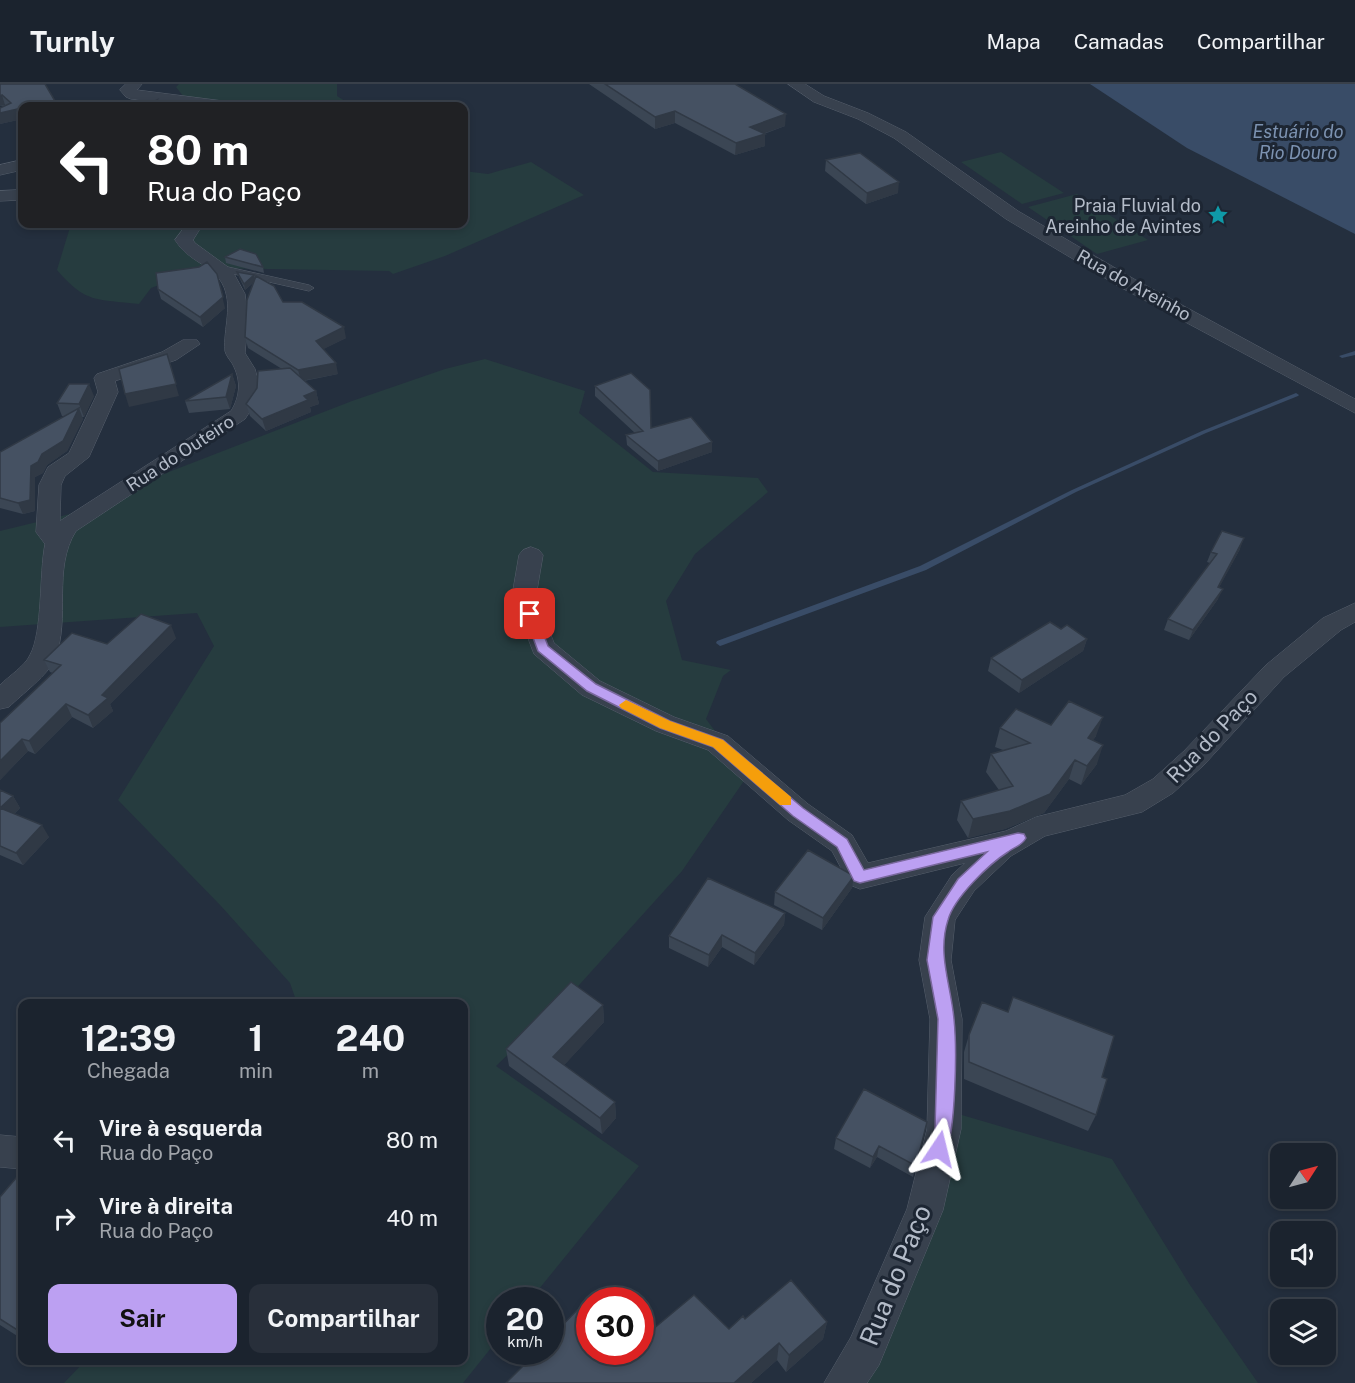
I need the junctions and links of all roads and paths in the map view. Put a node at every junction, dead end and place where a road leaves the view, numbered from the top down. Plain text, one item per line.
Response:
1 (135, 84) edge
2 (795, 84) edge
3 (192, 102) edge
4 (18, 166) edge
5 (0, 171) edge
6 (18, 195) edge
7 (0, 196) edge
8 (192, 228) edge
9 (219, 268) junction
10 (309, 288) dead end
11 (190, 344) dead end
12 (1355, 407) edge
13 (57, 543) junction
14 (531, 555) dead end
15 (1355, 611) edge
16 (0, 700) edge
17 (1018, 838) junction
18 (0, 1151) edge
19 (18, 1153) edge
20 (844, 1383) edge

1 - 3 street
2 - 12 street, Rua do Areinho
4 - 5 street
6 - 7 street
8 - 9 street, Rua do Outeiro
9 - 10 lane
9 - 13 street, Rua do Outeiro
11 - 13 street
13 - 16 street
14 - 17 street, Rua do Paço
15 - 17 street, Rua do Paço
17 - 20 street, Rua do Paço
18 - 19 street

